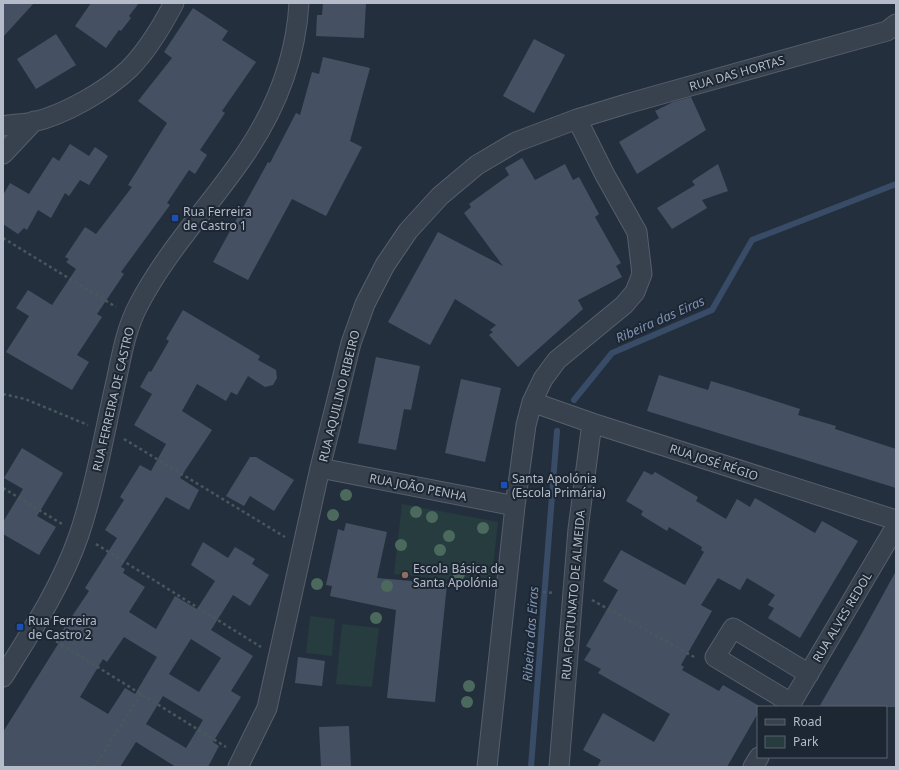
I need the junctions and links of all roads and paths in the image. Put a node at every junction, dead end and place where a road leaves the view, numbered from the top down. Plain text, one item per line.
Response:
1 (174, 3) edge
2 (299, 3) edge
3 (896, 24) edge
4 (577, 119) junction
5 (34, 121) junction
6 (3, 126) edge
7 (3, 154) edge
8 (3, 238) edge
9 (111, 304) dead end
10 (3, 394) edge
11 (532, 402) junction
12 (592, 424) junction
13 (88, 425) dead end
14 (122, 438) dead end
15 (320, 468) junction
16 (3, 488) edge
17 (515, 506) junction
18 (896, 520) edge
19 (59, 522) dead end
20 (896, 526) edge
21 (79, 535) junction
22 (285, 537) dead end
23 (531, 591) dead end
24 (554, 593) dead end
25 (590, 599) dead end
26 (34, 627) junction
27 (715, 657) junction
28 (278, 658) junction
29 (809, 674) junction
30 (3, 678) edge
31 (142, 693) junction
32 (790, 705) edge
33 (758, 758) edge
34 (241, 762) edge
35 (94, 767) edge
36 (487, 767) edge
37 (559, 767) edge
38 (753, 767) edge

1 - 5 street
2 - 21 street, RUA FERREIRA DE CASTRO
3 - 4 street, RUA DAS HORTAS
4 - 11 street
4 - 15 street, RUA AQUILINO RIBEIRO
5 - 6 street
5 - 7 street
8 - 9 path
10 - 13 path
11 - 12 street, RUA JOSÉ RÉGIO
11 - 17 street
12 - 18 street, RUA JOSÉ RÉGIO
12 - 37 street, RUA FORTUNATO DE ALMEIDA
14 - 22 path
15 - 17 street, RUA JOÃO PENHA
15 - 28 street, RUA AQUILINO RIBEIRO
16 - 19 path
17 - 36 street
20 - 29 street, RUA ALVES REDOL
21 - 26 street, RUA FERREIRA DE CASTRO
21 - 28 path
23 - 24 path
25 - 27 path
26 - 30 street, RUA FERREIRA DE CASTRO
26 - 31 path
27 - 29 street
27 - 32 street
28 - 34 street, RUA AQUILINO RIBEIRO
29 - 32 street, RUA ALVES REDOL
31 - 34 path
31 - 35 path
33 - 38 street

